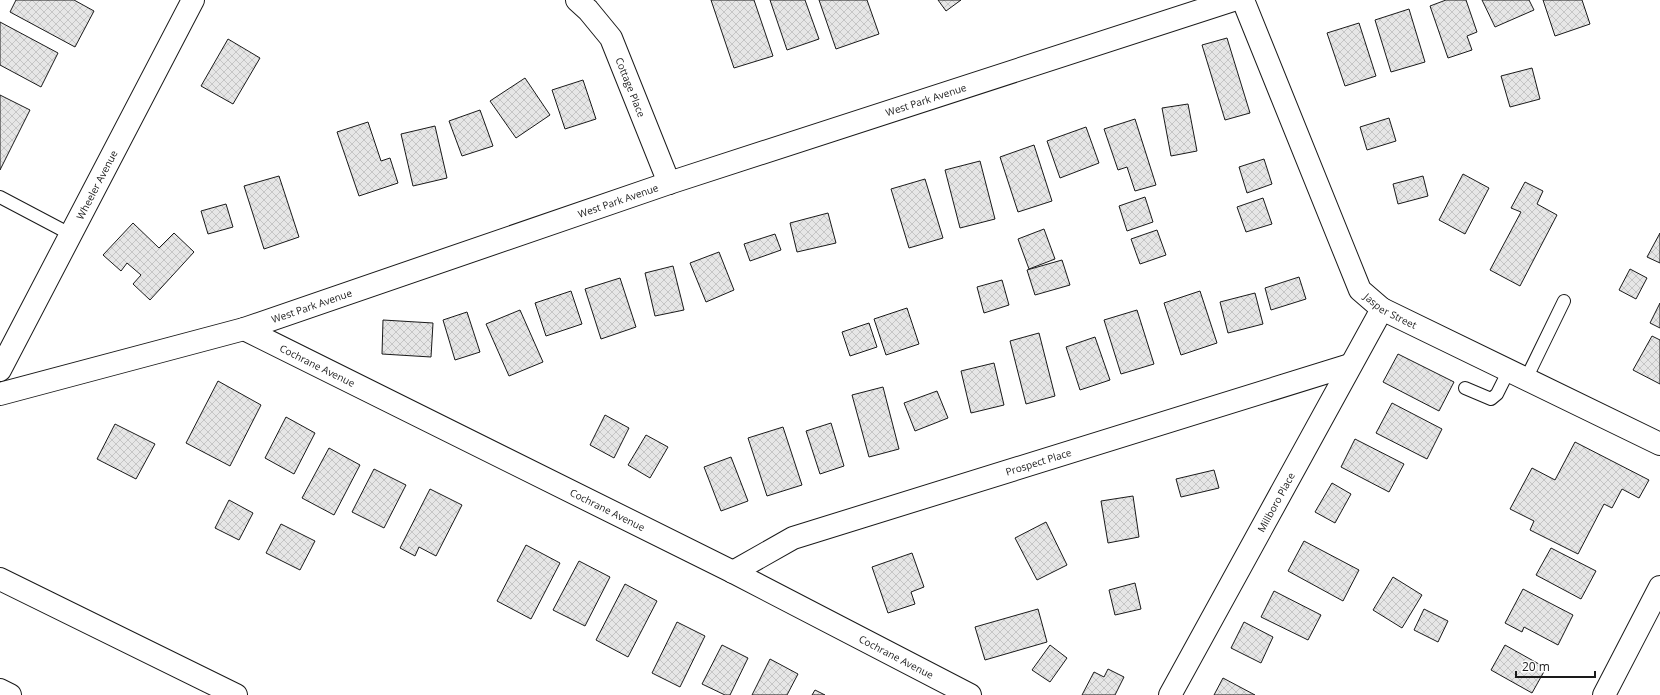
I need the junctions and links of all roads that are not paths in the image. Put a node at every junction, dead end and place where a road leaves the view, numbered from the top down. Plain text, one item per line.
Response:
1 (193, 0) edge
2 (577, 0) edge
3 (1233, 0) edge
4 (1243, 0) edge
5 (669, 183) junction
6 (0, 197) edge
7 (72, 235) junction
8 (1564, 301) dead end
9 (1382, 309) junction
10 (244, 329) junction
11 (1350, 365) junction
12 (0, 370) edge
13 (1517, 375) junction
14 (1465, 388) dead end
15 (0, 394) edge
16 (1660, 444) edge
17 (732, 572) junction
18 (0, 580) edge
19 (1660, 587) edge
20 (206, 680) junction
21 (0, 690) edge
22 (10, 695) edge
23 (236, 695) edge
24 (241, 695) edge
25 (970, 695) edge
26 (1170, 695) edge
27 (1604, 695) edge

1 - 7 main road, Wheeler Avenue
2 - 5 main road, Cottage Place
3 - 5 main road, West Park Avenue
4 - 9 main road, Jasper Street
5 - 10 main road, West Park Avenue
6 - 7 lane
7 - 12 main road, Wheeler Avenue
8 - 13 lane
9 - 11 main road, Millboro Place
9 - 13 main road, Jasper Street
10 - 15 main road, West Park Avenue
10 - 17 main road, Cochrane Avenue
11 - 17 main road, Prospect Place
11 - 26 main road, Millboro Place
13 - 14 lane
13 - 16 main road, Jasper Street
17 - 25 main road, Cochrane Avenue
18 - 20 main road
19 - 27 main road
20 - 23 main road
20 - 24 main road
21 - 22 main road

